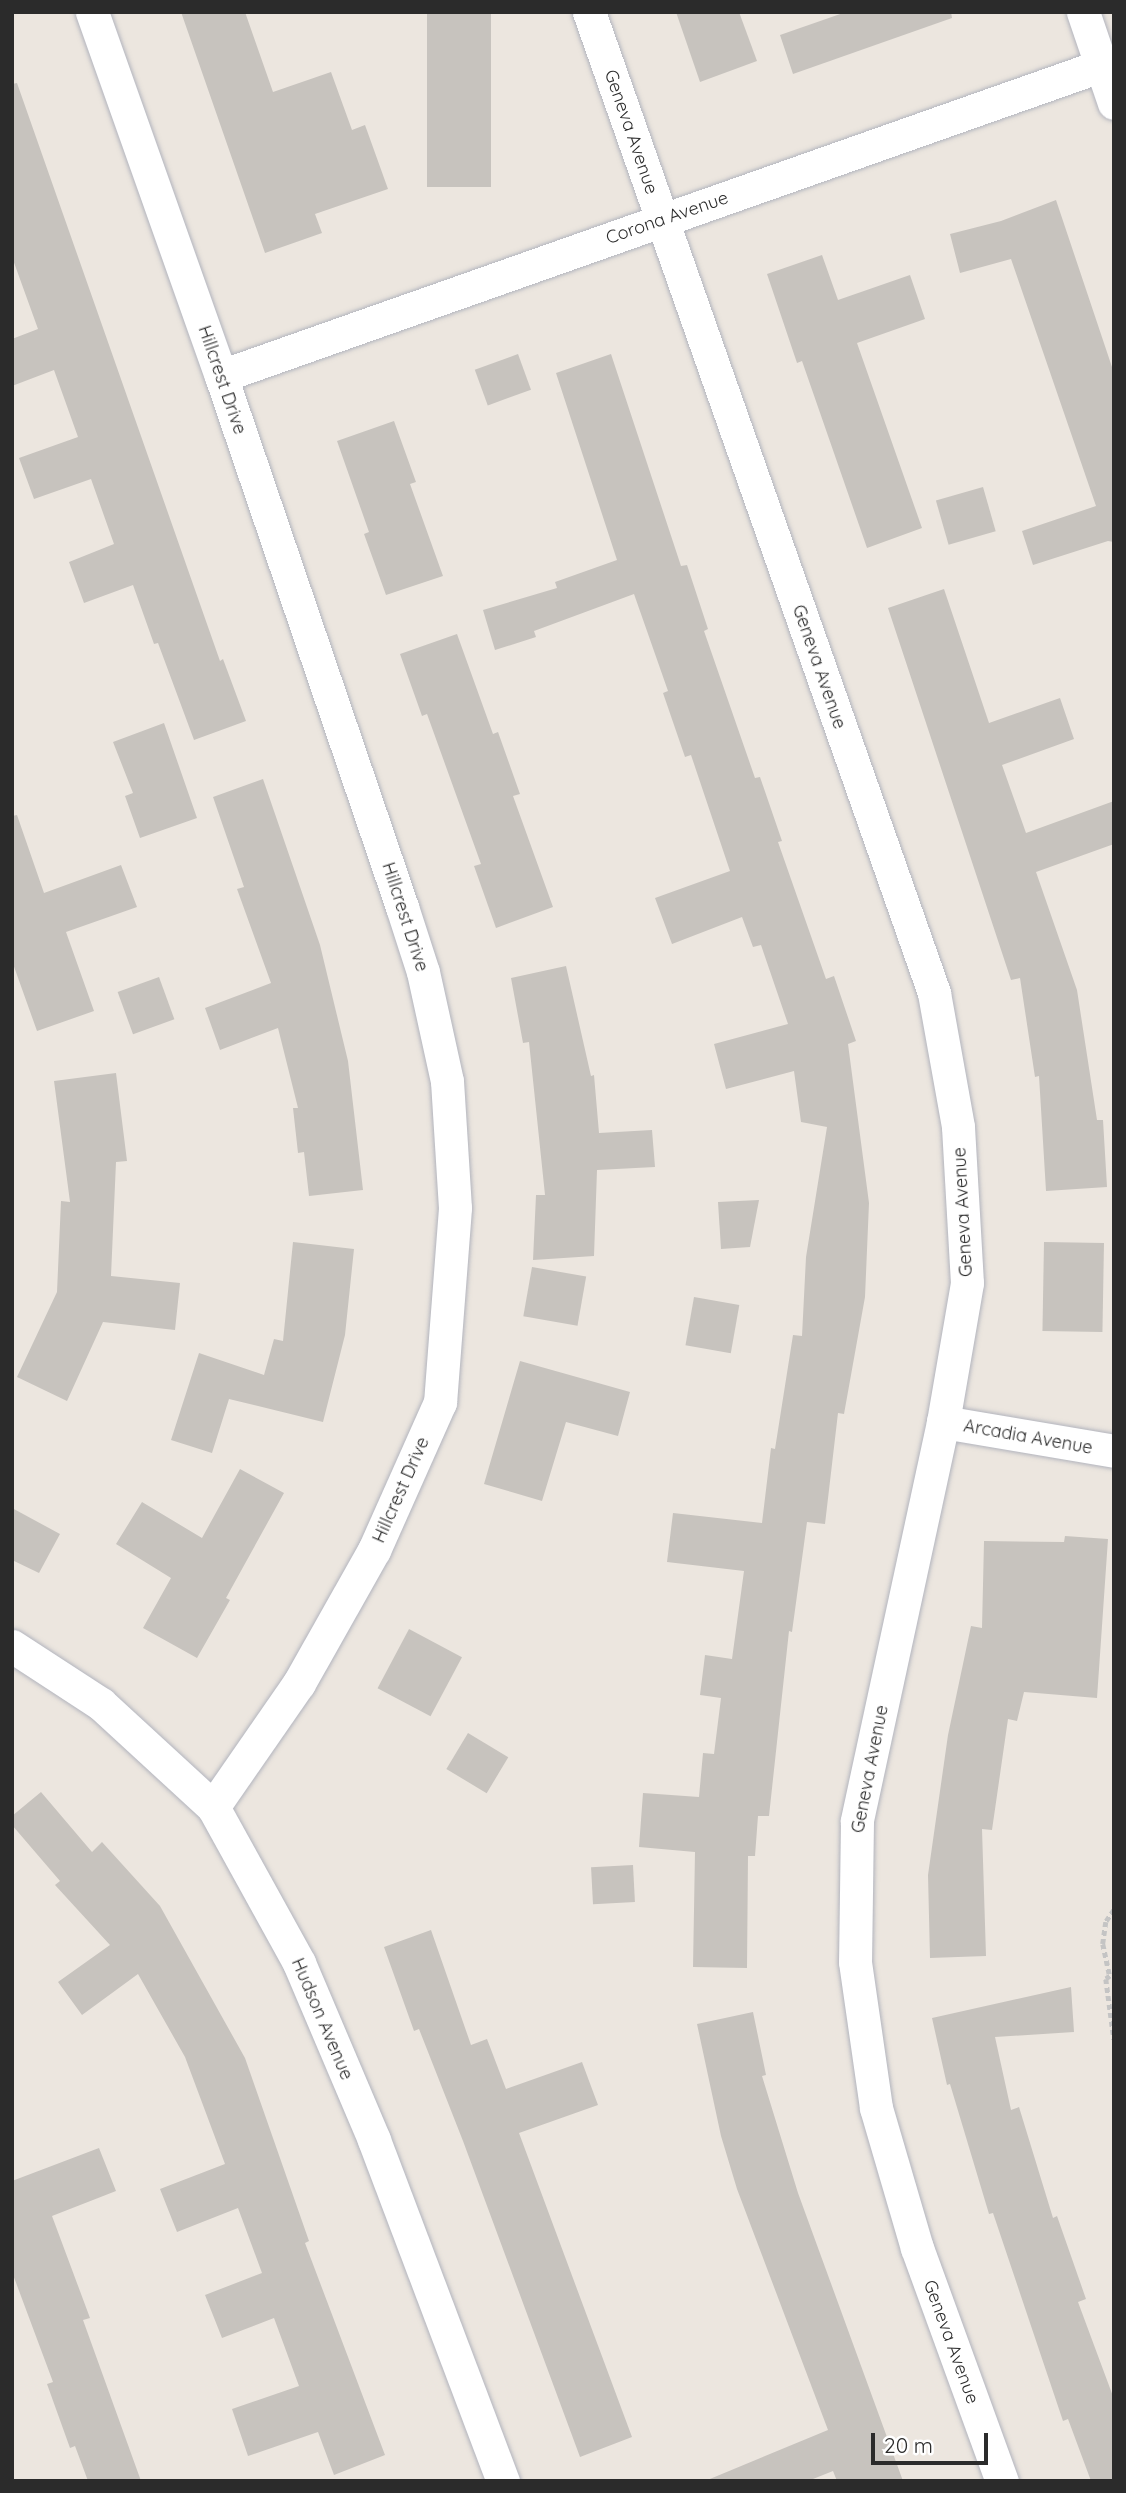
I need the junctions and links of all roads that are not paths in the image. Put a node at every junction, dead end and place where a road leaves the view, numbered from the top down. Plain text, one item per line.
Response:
1 (92, 12) edge
2 (589, 12) edge
3 (1083, 12) edge
4 (1107, 63) edge
5 (1114, 103) edge
6 (661, 220) junction
7 (221, 376) junction
8 (943, 1422) junction
9 (1114, 1451) edge
10 (12, 1646) edge
11 (213, 1807) junction
12 (503, 2481) edge
13 (1002, 2481) edge

1 - 7 street, Hillcrest Drive
2 - 6 street, Geneva Avenue
3 - 4 street
4 - 5 street
4 - 6 street, Corona Avenue
6 - 7 street, Corona Avenue
6 - 8 street, Geneva Avenue
7 - 11 street, Hillcrest Drive
8 - 9 street, Arcadia Avenue
8 - 13 street, Geneva Avenue
10 - 11 street, Hudson Avenue
11 - 12 street, Hudson Avenue

